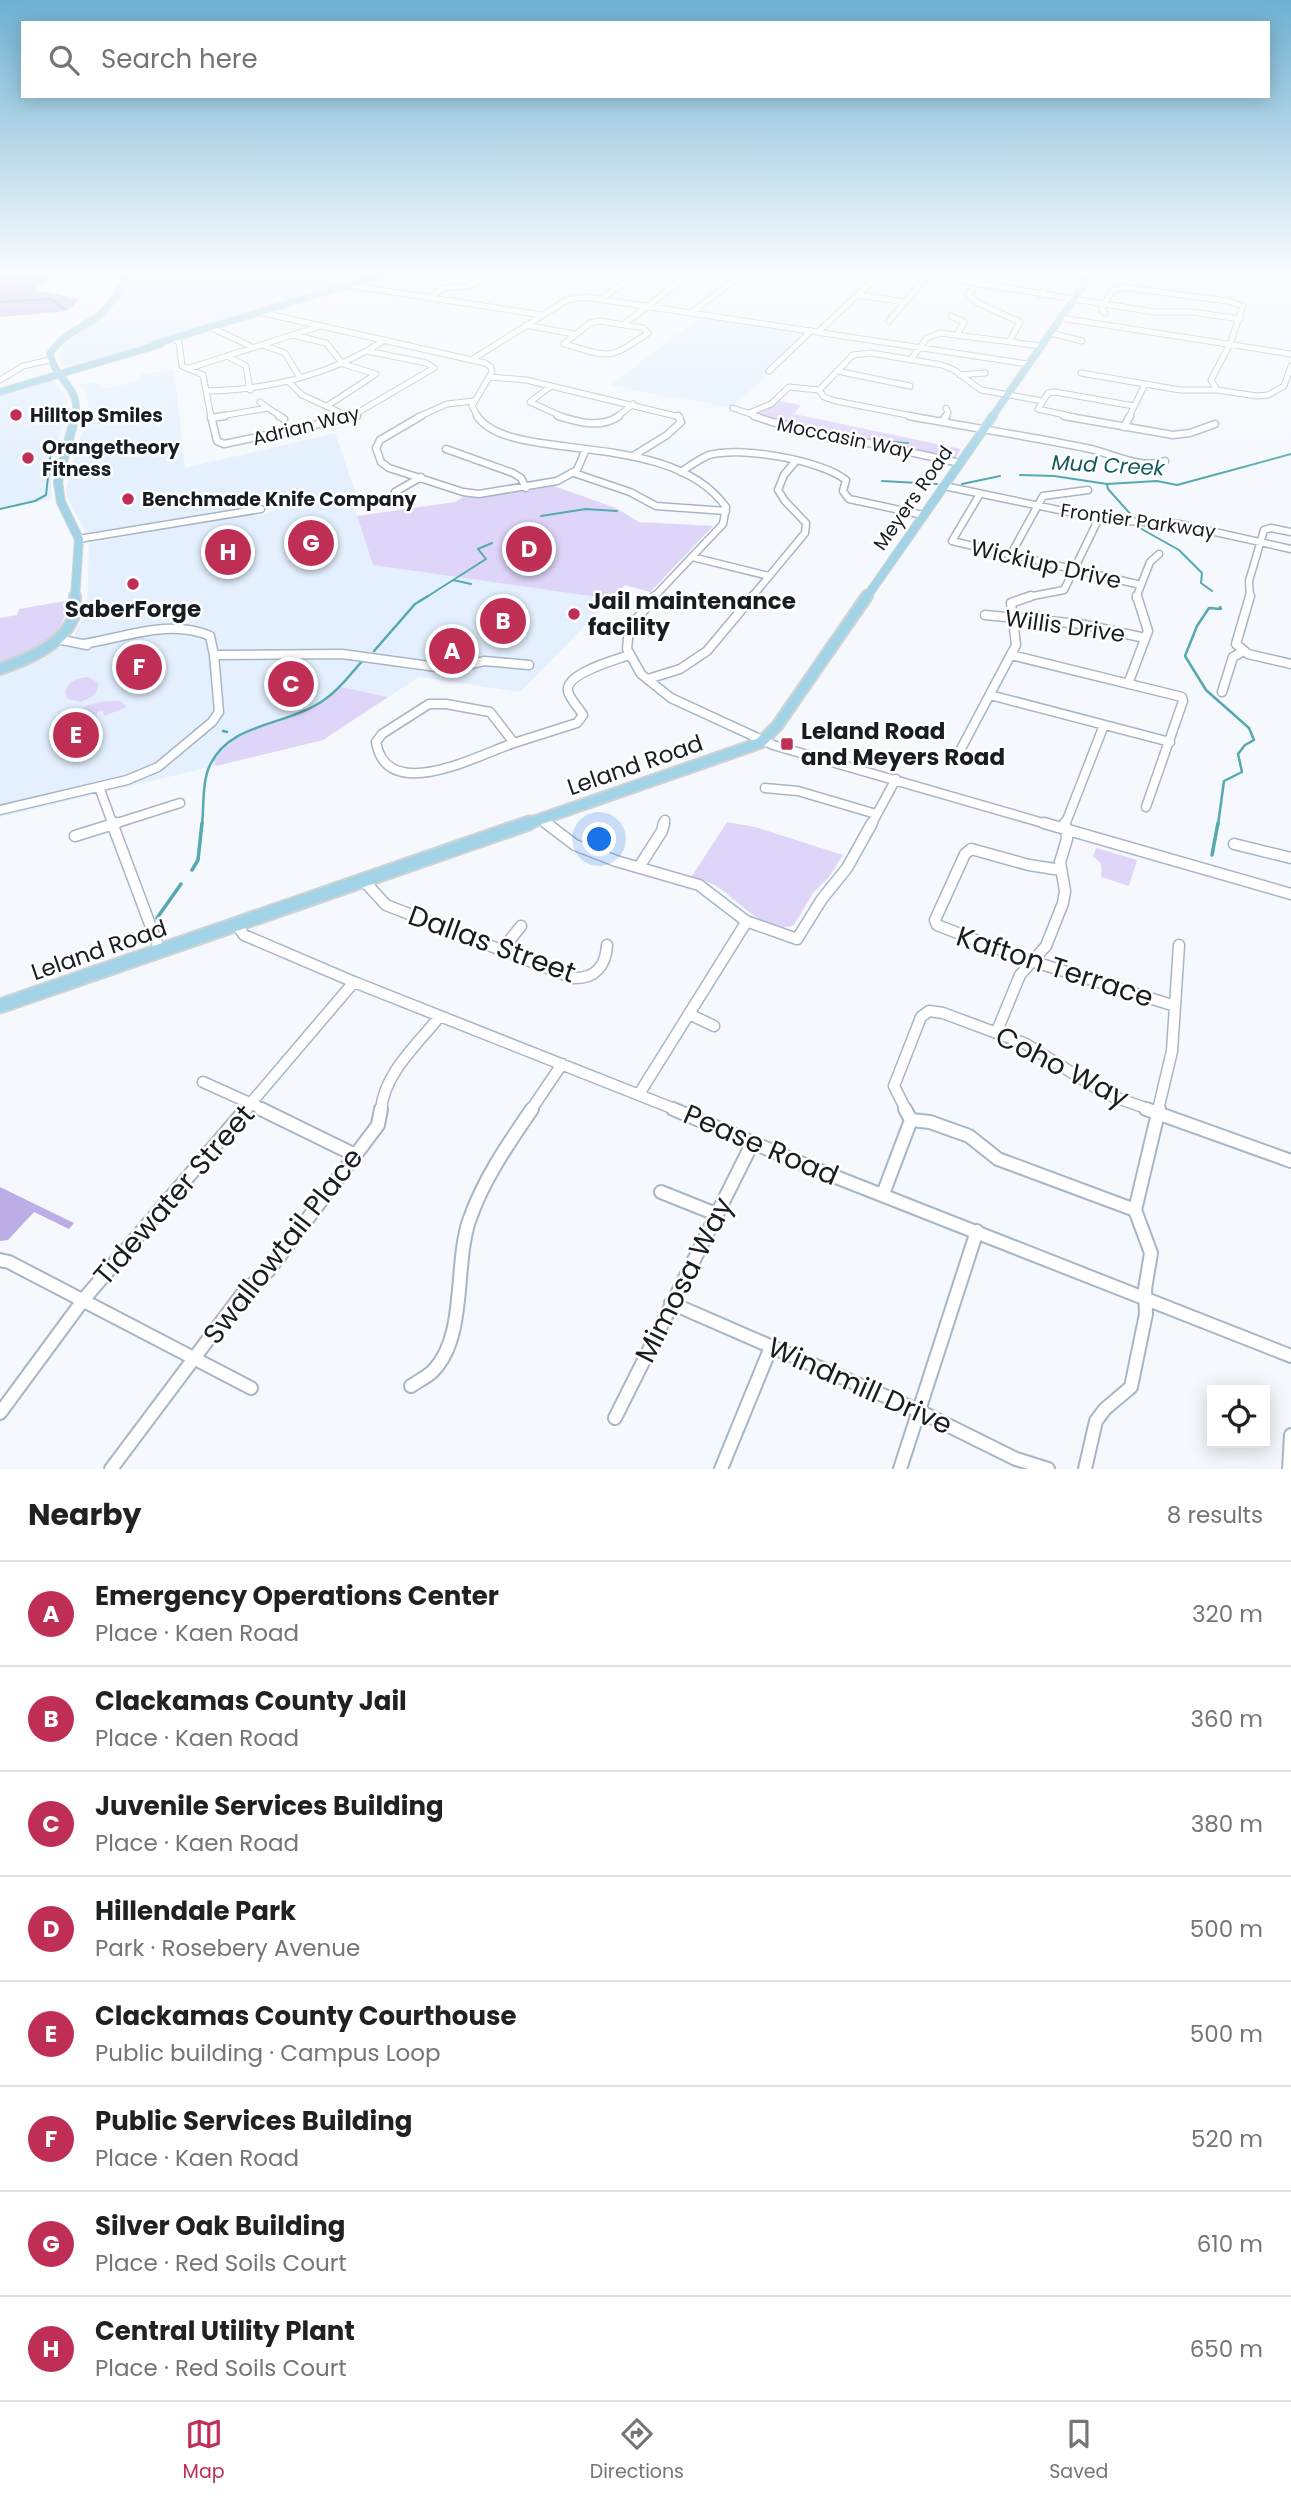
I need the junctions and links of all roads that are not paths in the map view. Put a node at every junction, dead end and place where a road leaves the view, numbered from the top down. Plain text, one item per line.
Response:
1 (60, 342) edge
2 (164, 342) edge
3 (164, 342) edge
4 (178, 342) edge
5 (241, 342) edge
6 (273, 342) edge
7 (317, 342) edge
8 (382, 342) edge
9 (392, 342) edge
10 (500, 342) edge
11 (565, 342) edge
12 (636, 342) edge
13 (804, 342) edge
14 (877, 342) edge
15 (925, 342) edge
16 (1018, 342) edge
17 (1044, 342) edge
18 (1214, 342) edge
19 (155, 344) junction
20 (1230, 344) junction
21 (262, 345) junction
22 (250, 346) dead end
23 (1041, 346) junction
24 (919, 348) junction
25 (367, 351) junction
26 (1291, 354) edge
27 (227, 356) junction
28 (473, 359) junction
29 (911, 359) junction
30 (50, 360) junction
31 (344, 364) junction
32 (1028, 364) junction
33 (1291, 366) edge
34 (190, 368) junction
35 (769, 371) dead end
36 (837, 371) junction
37 (985, 373) dead end
38 (1081, 373) dead end
39 (60, 374) junction
40 (961, 375) junction
41 (299, 376) junction
42 (490, 377) junction
43 (0, 380) edge
44 (288, 381) junction
45 (1145, 384) junction
46 (551, 386) junction
47 (910, 386) dead end
48 (250, 390) junction
49 (819, 390) junction
50 (1217, 390) junction
51 (206, 391) junction
52 (0, 392) edge
53 (1007, 395) junction
54 (474, 401) junction
55 (1043, 401) junction
56 (260, 402) dead end
57 (633, 404) junction
58 (1134, 405) junction
59 (327, 406) junction
60 (268, 408) junction
61 (733, 408) dead end
62 (946, 408) dead end
63 (749, 413) junction
64 (350, 417) junction
65 (211, 418) junction
66 (284, 419) dead end
67 (942, 422) junction
68 (1215, 424) dead end
69 (1124, 427) junction
70 (982, 430) junction
71 (446, 449) dead end
72 (586, 449) junction
73 (633, 456) junction
74 (1165, 461) dead end
75 (794, 463) junction
76 (960, 463) junction
77 (681, 472) junction
78 (574, 473) junction
79 (421, 477) junction
80 (944, 486) junction
81 (526, 488) junction
82 (1088, 490) dead end
83 (395, 492) dead end
84 (980, 494) junction
85 (1037, 505) junction
86 (261, 509) dead end
87 (726, 511) junction
88 (923, 515) junction
89 (1099, 518) junction
90 (1291, 532) edge
91 (79, 539) junction
92 (1261, 540) junction
93 (1291, 549) edge
94 (1160, 554) dead end
95 (1010, 556) junction
96 (692, 557) junction
97 (1074, 570) junction
98 (769, 576) junction
99 (1141, 585) junction
100 (985, 615) dead end
101 (1012, 616) junction
102 (1145, 638) junction
103 (57, 639) junction
104 (1242, 652) junction
105 (214, 655) junction
106 (629, 655) junction
107 (1011, 655) junction
108 (1291, 664) edge
109 (529, 665) dead end
110 (0, 669) edge
111 (648, 679) junction
112 (1128, 684) junction
113 (1222, 692) dead end
114 (990, 695) junction
115 (1104, 725) junction
116 (763, 740) junction
117 (1170, 742) junction
118 (514, 743) junction
119 (954, 762) dead end
120 (896, 779) junction
121 (99, 787) junction
122 (765, 788) dead end
123 (180, 803) dead end
124 (1146, 807) dead end
125 (0, 810) edge
126 (876, 814) junction
127 (542, 820) junction
128 (665, 820) dead end
129 (113, 824) junction
130 (1065, 828) junction
131 (75, 836) dead end
132 (1234, 844) dead end
133 (1291, 858) edge
134 (639, 867) junction
135 (1061, 870) junction
136 (364, 881) junction
137 (1291, 894) edge
138 (747, 921) junction
139 (237, 925) junction
140 (521, 926) dead end
141 (607, 945) dead end
142 (1179, 945) dead end
143 (502, 950) junction
144 (160, 951) junction
145 (1034, 961) junction
146 (354, 982) junction
147 (0, 1006) edge
148 (1175, 1006) junction
149 (689, 1014) junction
150 (440, 1016) junction
151 (714, 1026) dead end
152 (997, 1031) junction
153 (562, 1064) junction
154 (203, 1082) dead end
155 (639, 1094) junction
156 (251, 1106) junction
157 (1156, 1112) junction
158 (911, 1120) junction
159 (753, 1142) junction
160 (355, 1155) junction
161 (1291, 1161) edge
162 (661, 1192) dead end
163 (883, 1194) junction
164 (1135, 1210) junction
165 (716, 1214) junction
166 (977, 1231) junction
167 (0, 1260) edge
168 (1145, 1299) junction
169 (84, 1300) junction
170 (671, 1303) junction
171 (771, 1347) junction
172 (1291, 1356) edge
173 (195, 1357) junction
174 (411, 1385) dead end
175 (251, 1388) dead end
176 (917, 1410) junction
177 (0, 1413) edge
178 (615, 1418) dead end
179 (1291, 1436) edge
180 (111, 1469) edge
181 (721, 1469) edge
182 (900, 1469) edge
183 (1048, 1469) edge
184 (1085, 1469) edge
185 (1289, 1469) edge

1 - 30 main road
2 - 19 main road
3 - 19 main road
4 - 34 street, Adrian Way
5 - 22 street
6 - 21 street
7 - 31 street
8 - 25 street
9 - 28 street
10 - 28 street
11 - 12 street
13 - 35 street
14 - 24 street
15 - 24 street
16 - 23 street
17 - 23 main road, Meyers Road
18 - 20 street
19 - 39 main road
20 - 26 street
20 - 50 street
21 - 27 street
21 - 41 street
23 - 32 main road, Meyers Road
24 - 29 street
24 - 32 street
25 - 31 street
25 - 64 street, Adrian Way
27 - 34 street
27 - 48 street
28 - 42 street
29 - 36 street
29 - 40 street
30 - 39 main road
30 - 43 street
31 - 41 street
31 - 59 street
32 - 53 main road, Meyers Road
33 - 50 street
34 - 51 street, Adrian Way
36 - 47 street
36 - 49 street
37 - 40 street
38 - 45 street
39 - 52 main road
39 - 91 main road
40 - 53 street
41 - 44 street
42 - 46 street
42 - 54 street
44 - 48 street
44 - 59 street
45 - 50 street
45 - 58 street
46 - 57 street
46 - 57 street
48 - 51 street
49 - 63 street
49 - 67 street
51 - 65 street, Adrian Way
53 - 55 street
53 - 70 main road, Meyers Road
54 - 72 street
54 - 79 street
55 - 58 street
55 - 69 street
56 - 60 street
57 - 73 street
58 - 69 street
59 - 64 street
60 - 65 street
60 - 66 street
61 - 63 street, Moccasin Way
62 - 67 street
63 - 76 street, Moccasin Way
64 - 65 street, Adrian Way
67 - 70 street
68 - 69 street
70 - 74 street
70 - 76 main road, Meyers Road
71 - 81 street
72 - 73 street
72 - 78 street
73 - 77 street
75 - 77 street
75 - 88 street
75 - 98 street
76 - 80 main road, Meyers Road
77 - 87 street
78 - 81 street
78 - 87 street
79 - 81 street
79 - 83 street
80 - 84 street, Frontier Parkway
80 - 88 main road, Meyers Road
82 - 85 street
84 - 85 street, Frontier Parkway
84 - 95 street, Wickiup Drive
85 - 89 street, Frontier Parkway
85 - 95 street
86 - 91 street
87 - 96 street
88 - 116 main road, Meyers Road
89 - 92 street, Frontier Parkway
89 - 97 street
90 - 92 street
91 - 103 main road
92 - 93 street, Frontier Parkway
92 - 104 street
94 - 99 street
95 - 97 street, Wickiup Drive
96 - 98 street
96 - 106 street
97 - 99 street, Wickiup Drive
97 - 101 street
98 - 111 street
99 - 102 street
100 - 101 street, Willis Drive
101 - 102 street, Willis Drive
101 - 107 street
102 - 112 street
103 - 105 street
103 - 110 main road
104 - 108 street
104 - 113 street
105 - 109 street
105 - 121 street
106 - 111 street
106 - 118 street
107 - 112 street
107 - 114 street
111 - 116 street
112 - 117 street
114 - 115 street
114 - 119 street
115 - 117 street
115 - 130 street
116 - 120 street
116 - 127 main road, Leland Road
117 - 124 street
118 - 118 street
120 - 126 street
120 - 130 street
121 - 125 street
121 - 129 street
122 - 126 street
123 - 129 street
126 - 138 street
127 - 134 street
127 - 136 main road, Leland Road
128 - 134 street
129 - 131 street
129 - 144 street
130 - 135 street
130 - 137 street
132 - 133 street
134 - 138 street
135 - 145 street
135 - 145 street, Kafton Terrace
136 - 139 main road, Leland Road
136 - 143 street, Dallas Street
138 - 149 street
139 - 144 main road, Leland Road
139 - 146 street, Pease Road
140 - 143 street
141 - 143 street, Dallas Street
142 - 148 street
144 - 147 main road, Leland Road
145 - 148 street, Kafton Terrace
145 - 152 street
146 - 150 street, Pease Road
146 - 156 street, Tidewater Street
148 - 157 street
149 - 151 street
149 - 155 street
150 - 153 street, Pease Road
150 - 160 street, Swallowtail Place
152 - 157 street, Coho Way
152 - 158 street, Coho Way
153 - 155 street, Pease Road
153 - 174 street
154 - 156 street
155 - 159 street, Pease Road
156 - 160 street
156 - 169 street, Tidewater Street
157 - 161 street, Coho Way
157 - 164 street
158 - 163 street
158 - 164 street
159 - 163 street, Pease Road
159 - 165 street, Mimosa Way
160 - 173 street, Swallowtail Place
162 - 165 street
163 - 166 street, Pease Road
164 - 168 street
165 - 170 street, Mimosa Way
166 - 168 street, Pease Road
166 - 176 street
167 - 169 street
168 - 172 street, Pease Road
168 - 184 street
169 - 173 street
169 - 177 street, Tidewater Street
170 - 171 street, Windmill Drive
170 - 178 street, Mimosa Way
171 - 176 street, Windmill Drive
171 - 181 street
173 - 175 street
173 - 180 street, Swallowtail Place
176 - 182 street
176 - 183 street, Windmill Drive
179 - 185 street

